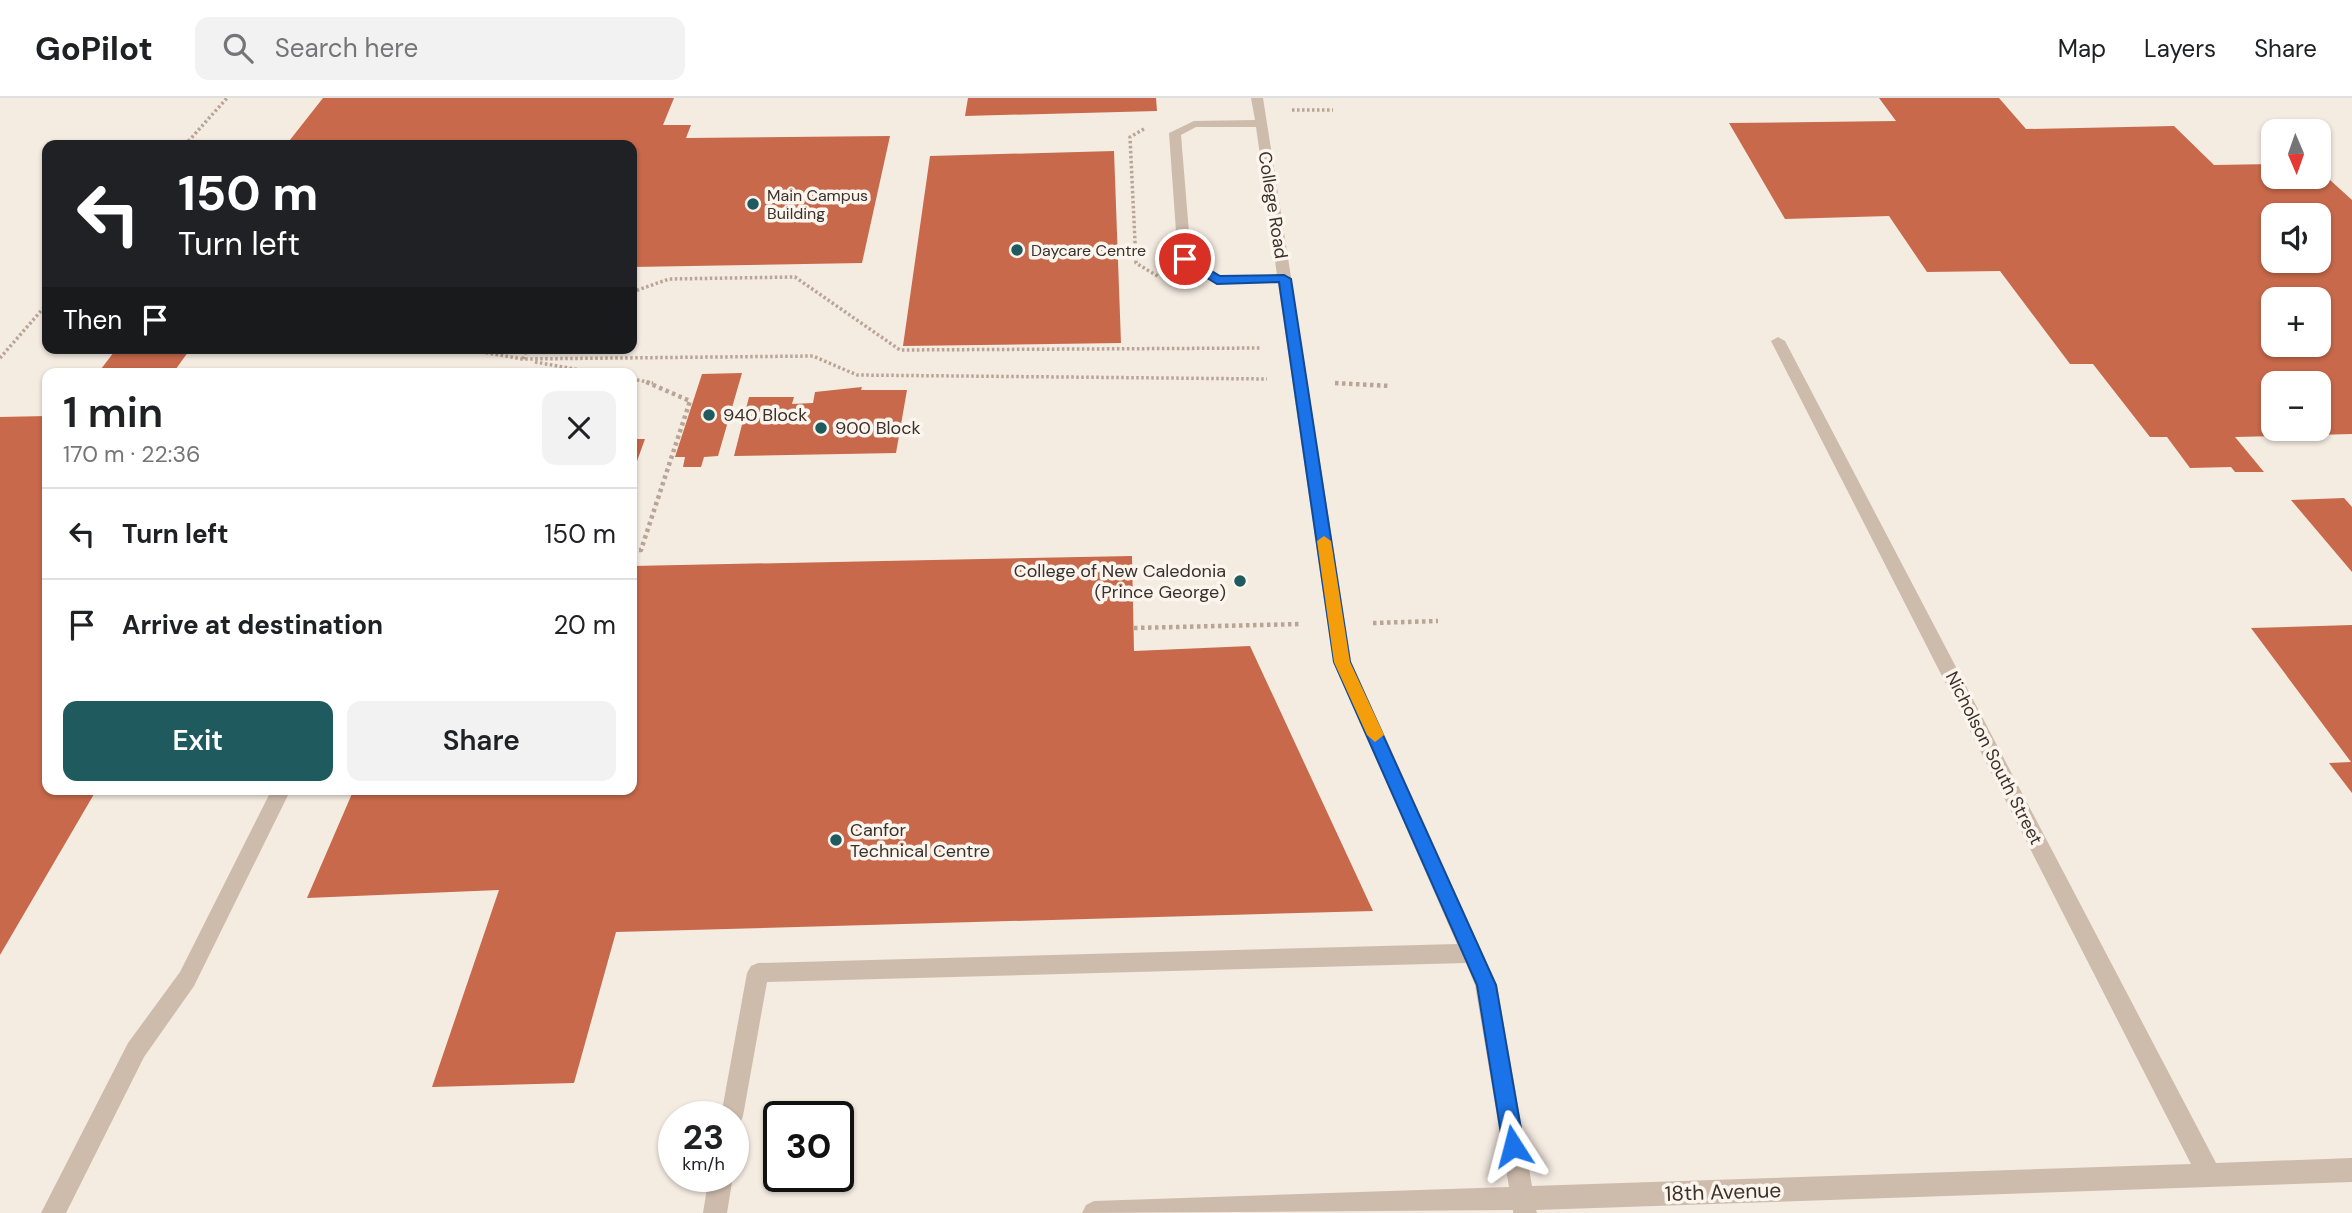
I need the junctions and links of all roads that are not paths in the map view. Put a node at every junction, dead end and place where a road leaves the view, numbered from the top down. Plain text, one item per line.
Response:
1 (1257, 98) edge
2 (1261, 123) junction
3 (1284, 279) junction
4 (1778, 341) dead end
5 (279, 795) edge
6 (1472, 953) junction
7 (735, 1101) edge
8 (2352, 1170) edge
9 (2209, 1174) junction
10 (719, 1192) edge
11 (1523, 1206) edge
12 (53, 1213) edge
13 (715, 1213) edge
14 (1094, 1213) edge

1 - 2 street, College Road
2 - 3 street, College Road
2 - 3 street
3 - 6 street, College Road
4 - 9 street, Nicholson South Street
5 - 12 street
6 - 7 street
6 - 11 street, College Road
8 - 9 street, 18th Avenue
9 - 11 street, 18th Avenue
10 - 13 street
11 - 14 street, 18th Avenue

